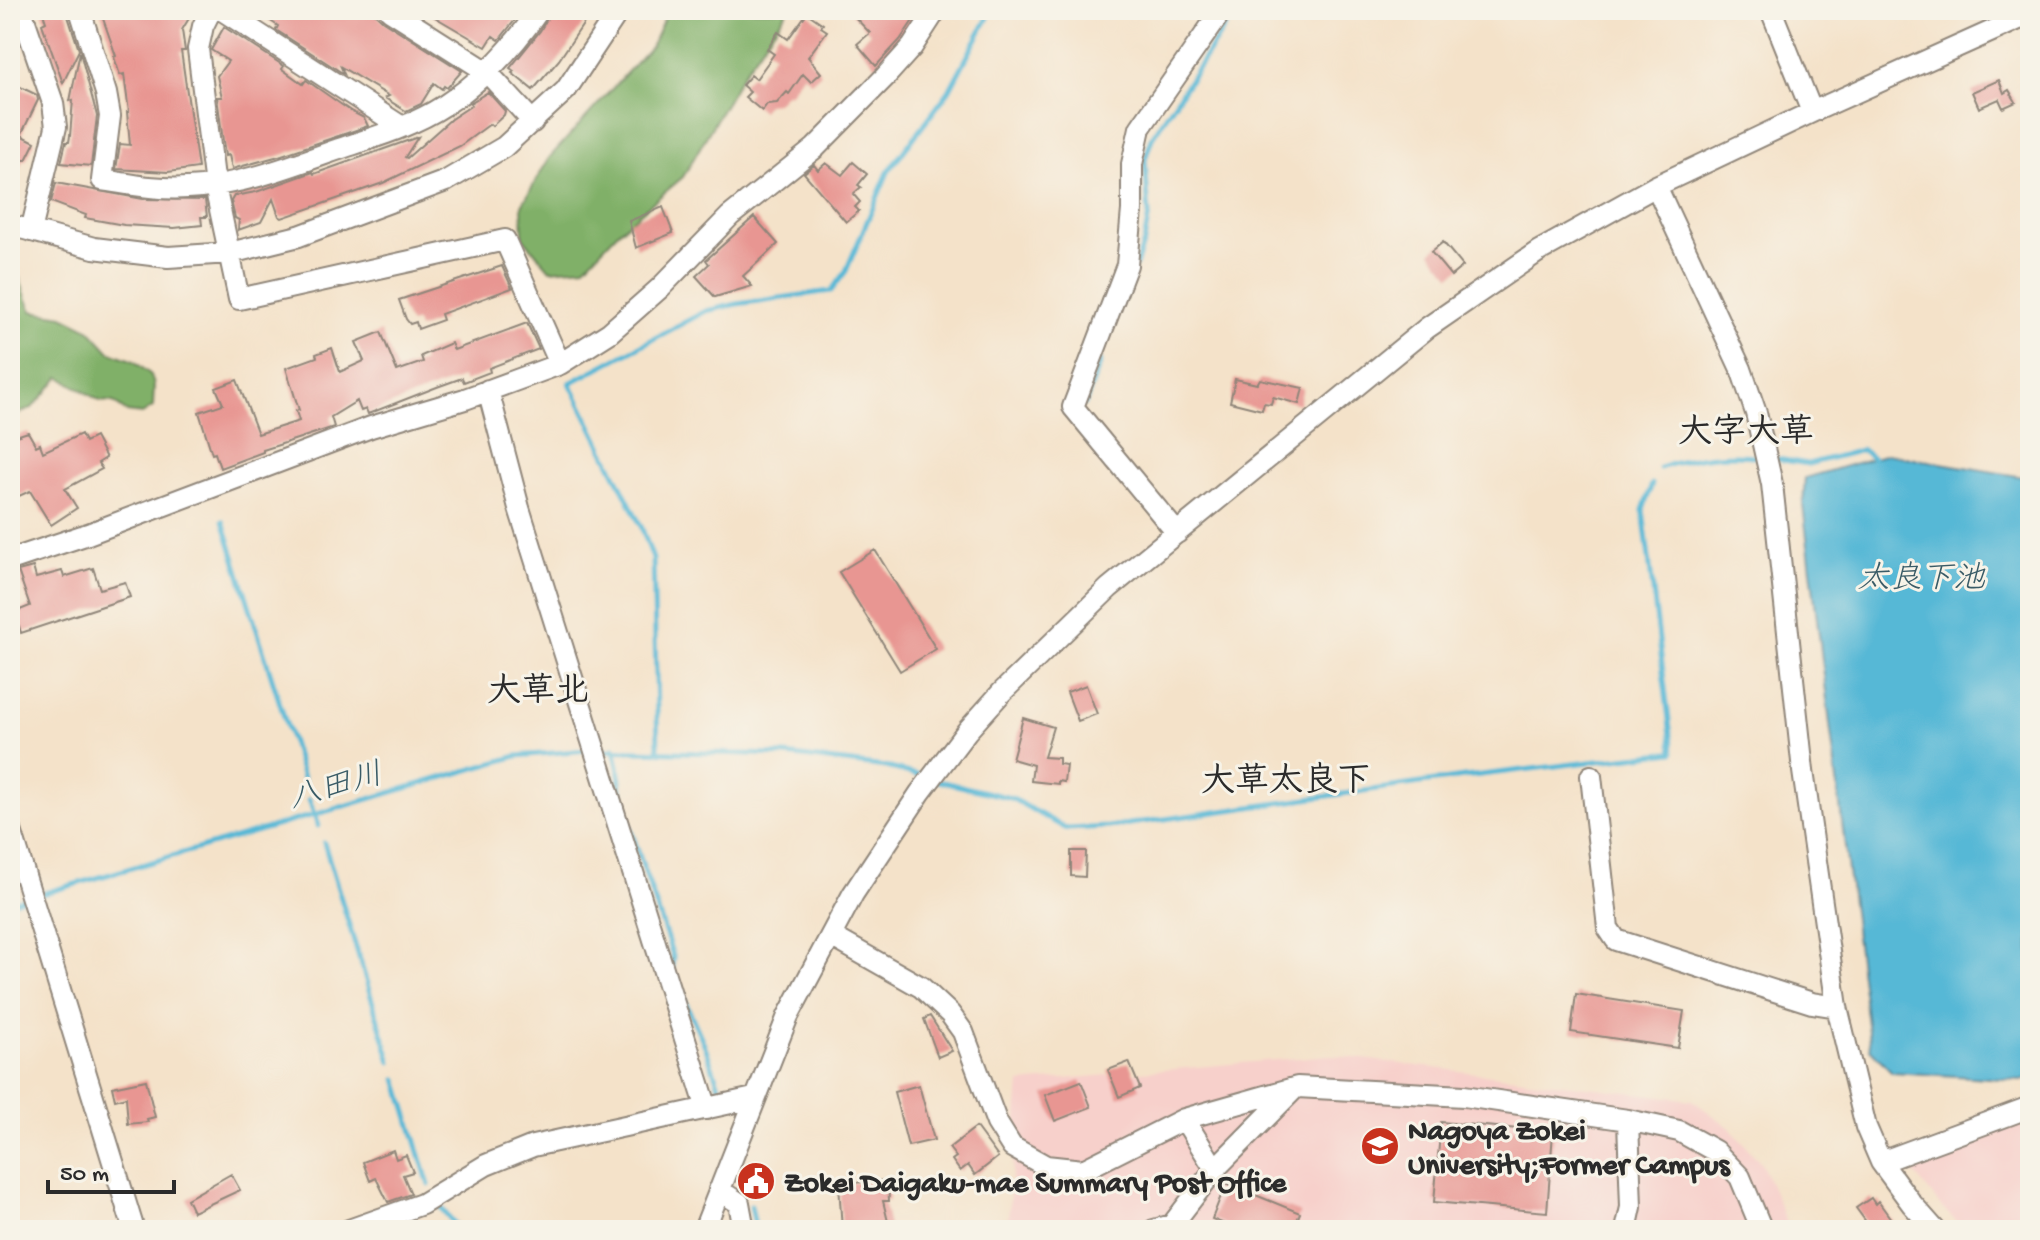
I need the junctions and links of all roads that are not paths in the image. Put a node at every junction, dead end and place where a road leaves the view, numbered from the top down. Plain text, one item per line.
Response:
1 (21, 10) edge
2 (80, 10) edge
3 (211, 10) edge
4 (222, 10) edge
5 (390, 10) edge
6 (539, 10) edge
7 (619, 10) edge
8 (936, 10) edge
9 (1222, 10) edge
10 (1771, 10) edge
11 (2030, 14) edge
12 (486, 71) junction
13 (1812, 112) junction
14 (533, 122) junction
15 (402, 127) junction
16 (215, 186) junction
17 (1656, 186) junction
18 (10, 225) edge
19 (31, 231) junction
20 (230, 253) junction
21 (560, 364) junction
22 (488, 390) junction
23 (1177, 533) junction
24 (10, 560) edge
25 (1591, 776) dead end
26 (10, 827) edge
27 (831, 936) junction
28 (1837, 1007) junction
29 (1297, 1087) junction
30 (754, 1098) junction
31 (2030, 1107) edge
32 (707, 1109) junction
33 (1184, 1119) junction
34 (1628, 1120) junction
35 (1881, 1162) junction
36 (1215, 1169) junction
37 (719, 1190) junction
38 (1170, 1228) edge
39 (134, 1230) edge
40 (349, 1230) edge
41 (704, 1230) edge
42 (744, 1230) edge
43 (1626, 1230) edge
44 (1762, 1230) edge
45 (1935, 1230) edge

1 - 19 street
2 - 16 street
3 - 16 street
4 - 15 street
5 - 12 street
6 - 12 street
7 - 14 street
8 - 21 street
9 - 23 street
10 - 13 street
11 - 13 street
12 - 14 street
12 - 15 street
13 - 17 street
14 - 20 street
15 - 16 street
16 - 20 street
17 - 23 street
17 - 28 street
18 - 19 street
19 - 20 street
20 - 21 street
21 - 22 street
22 - 24 street
22 - 32 street
23 - 27 street
25 - 28 street
26 - 39 street
27 - 30 street
27 - 33 street
28 - 35 street
29 - 33 street
29 - 34 street
29 - 36 street
30 - 32 street
30 - 37 street
31 - 35 street
32 - 40 street
33 - 36 street
34 - 43 street
34 - 44 street
35 - 45 street
36 - 38 street
37 - 41 street
37 - 42 street

